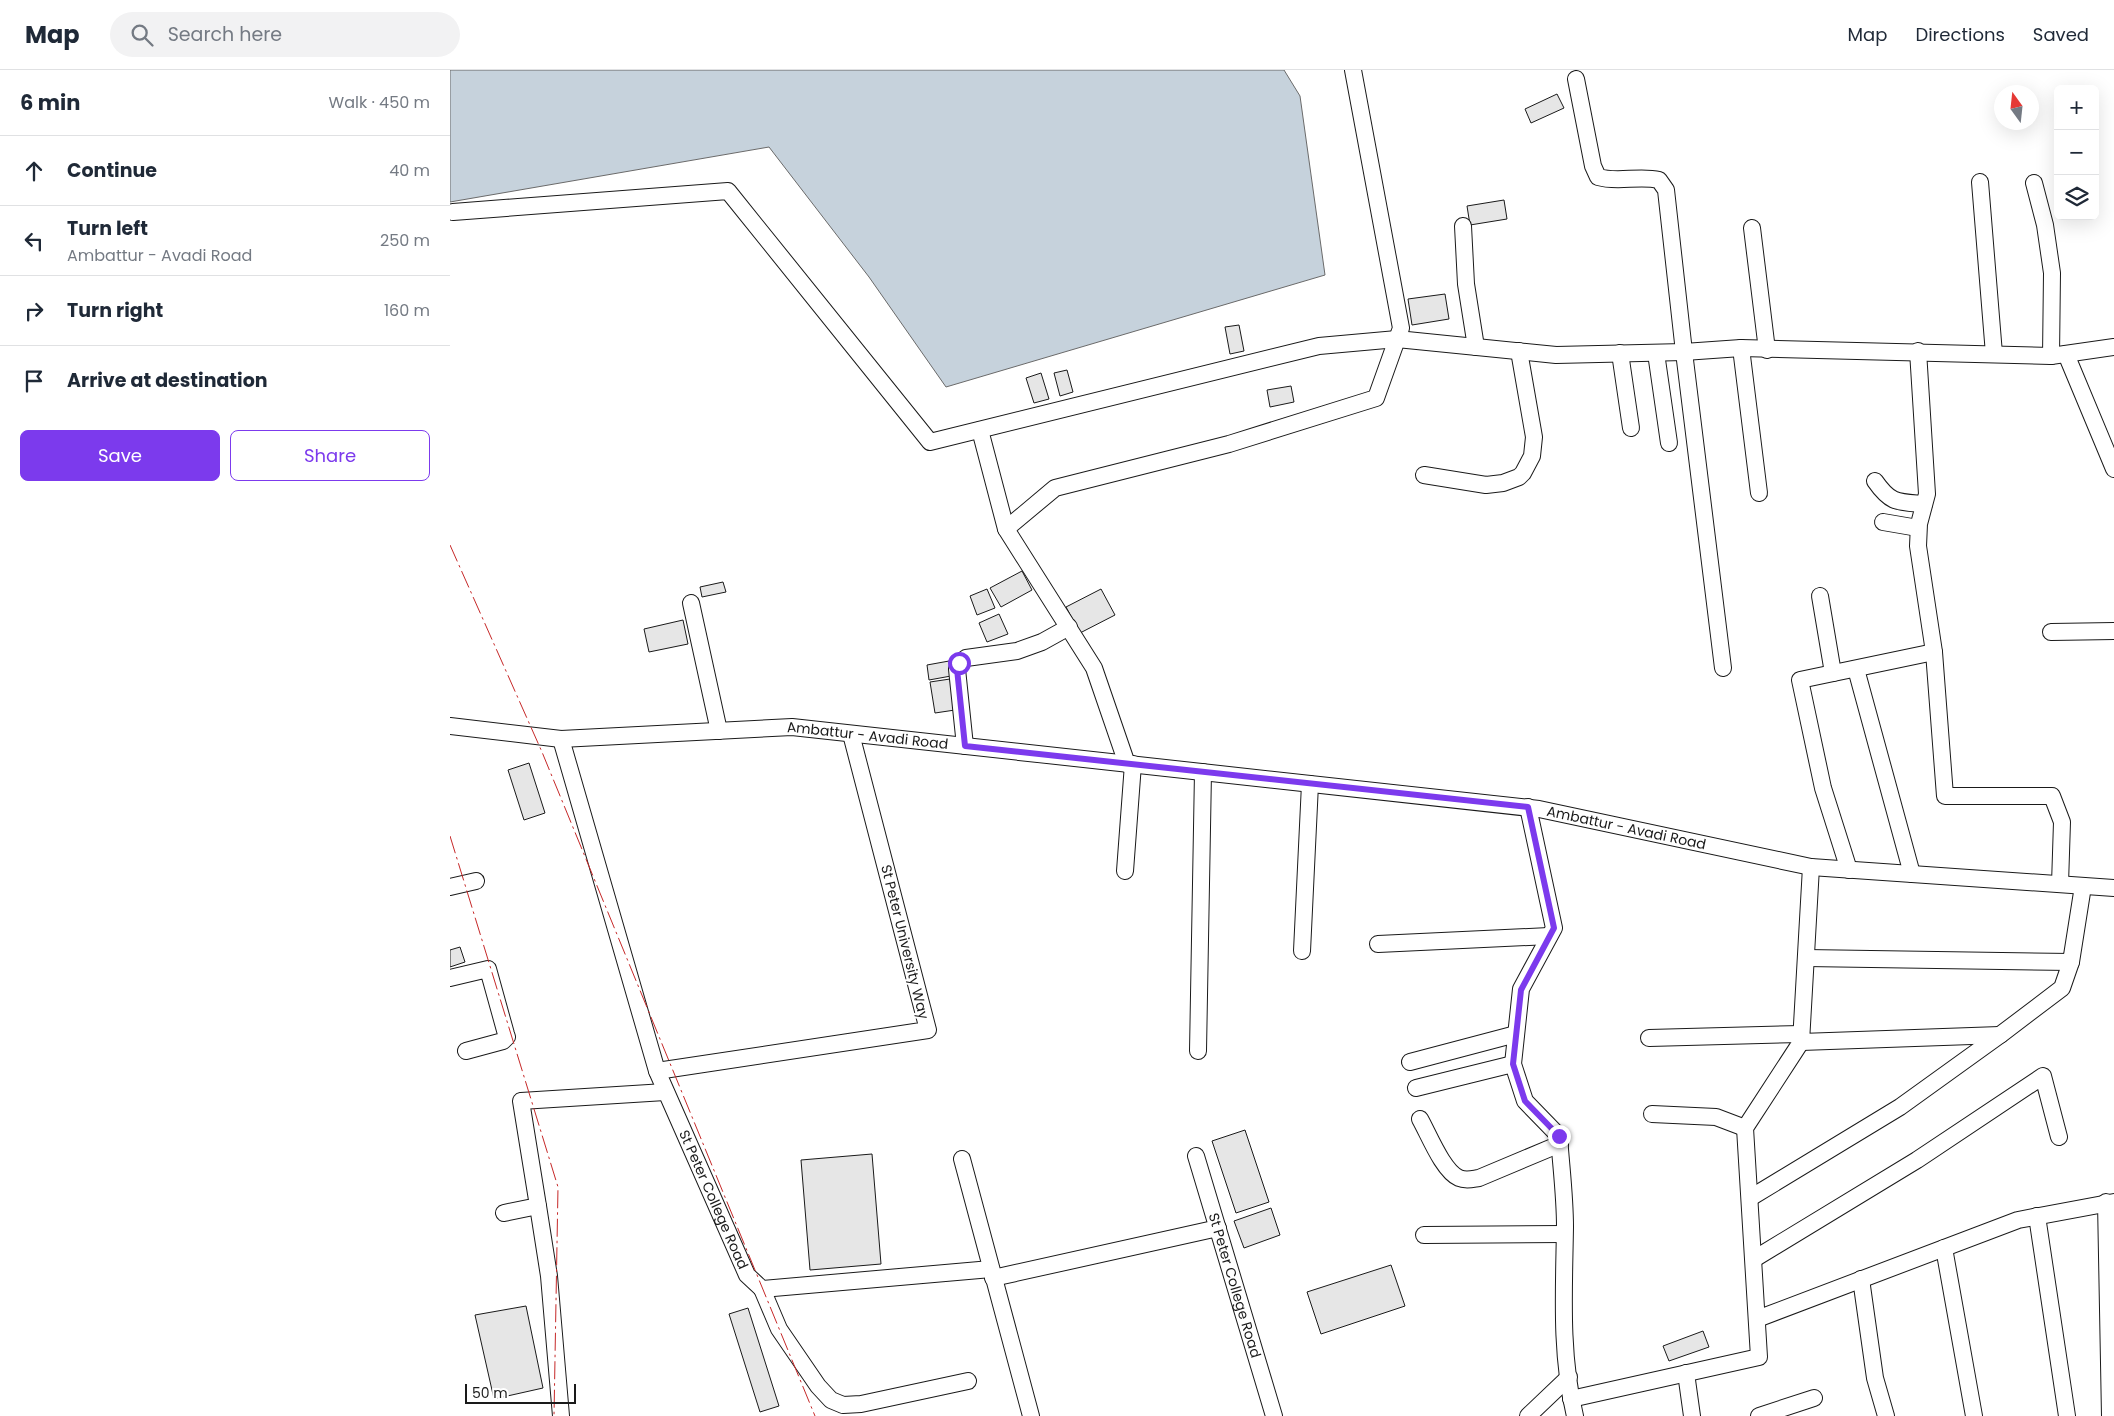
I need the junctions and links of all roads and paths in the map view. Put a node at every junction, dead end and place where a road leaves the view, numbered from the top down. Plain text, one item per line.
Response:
1 (1354, 70) edge
2 (1576, 79) dead end
3 (1980, 182) dead end
4 (2034, 183) dead end
5 (453, 212) dead end
6 (1463, 226) dead end
7 (1752, 228) dead end
8 (1397, 339) junction
9 (1476, 347) junction
10 (2114, 347) edge
11 (1741, 348) junction
12 (1767, 350) junction
13 (1519, 351) junction
14 (1918, 351) junction
15 (1684, 352) junction
16 (1656, 353) junction
17 (1620, 354) junction
18 (1994, 354) junction
19 (2059, 355) junction
20 (1631, 428) dead end
21 (980, 430) junction
22 (1669, 443) dead end
23 (2114, 469) edge
24 (1424, 476) dead end
25 (1875, 481) dead end
26 (1759, 493) dead end
27 (1924, 504) junction
28 (1883, 522) dead end
29 (1918, 528) junction
30 (1006, 529) junction
31 (1820, 596) dead end
32 (691, 603) dead end
33 (1069, 627) junction
34 (2114, 631) edge
35 (2051, 632) dead end
36 (1934, 652) junction
37 (1723, 668) dead end
38 (1856, 669) junction
39 (1832, 673) junction
40 (450, 726) edge
41 (719, 731) junction
42 (851, 734) junction
43 (561, 739) junction
44 (965, 746) junction
45 (1130, 764) junction
46 (1203, 772) junction
47 (1310, 784) junction
48 (1528, 807) junction
49 (1811, 867) junction
50 (1849, 870) junction
51 (1125, 871) dead end
52 (1912, 874) junction
53 (476, 881) dead end
54 (2060, 884) junction
55 (2083, 886) junction
56 (450, 887) edge
57 (2114, 888) edge
58 (1550, 936) junction
59 (1378, 944) dead end
60 (1302, 951) dead end
61 (1806, 958) junction
62 (2072, 962) junction
63 (450, 978) edge
64 (1516, 1034) junction
65 (2000, 1035) junction
66 (1649, 1038) dead end
67 (1801, 1038) junction
68 (466, 1051) dead end
69 (1198, 1051) dead end
70 (1410, 1062) dead end
71 (1513, 1064) junction
72 (657, 1071) junction
73 (1416, 1088) dead end
74 (665, 1092) junction
75 (1652, 1114) dead end
76 (1420, 1119) dead end
77 (1745, 1128) junction
78 (2059, 1138) dead end
79 (1560, 1144) junction
80 (1196, 1156) dead end
81 (962, 1159) dead end
82 (1750, 1198) junction
83 (2110, 1202) edge
84 (538, 1206) junction
85 (504, 1213) dead end
86 (2037, 1216) junction
87 (1218, 1228) junction
88 (1564, 1234) junction
89 (1424, 1235) dead end
90 (1944, 1248) junction
91 (1754, 1259) junction
92 (992, 1273) junction
93 (1862, 1279) junction
94 (2111, 1288) edge
95 (762, 1289) junction
96 (1757, 1319) junction
97 (1686, 1373) junction
98 (1569, 1377) junction
99 (968, 1381) dead end
100 (1814, 1398) dead end
101 (1571, 1399) junction
102 (561, 1416) edge
103 (1031, 1416) edge
104 (1274, 1416) edge
105 (1528, 1416) edge
106 (1575, 1416) edge
107 (1692, 1416) edge
108 (1759, 1416) edge
109 (1886, 1416) edge
110 (1974, 1416) edge
111 (2067, 1416) edge
112 (2110, 1416) edge

1 - 8 street
2 - 15 street
3 - 18 street
4 - 19 street
5 - 21 street
6 - 9 street
7 - 12 street
8 - 9 street
8 - 21 street
8 - 30 street
9 - 13 street
10 - 19 street
11 - 12 street
11 - 15 street
11 - 26 street
12 - 14 street
13 - 17 street
13 - 24 street
14 - 18 street
14 - 27 street
15 - 16 street
15 - 37 street
16 - 17 street
16 - 22 street
17 - 20 street
18 - 19 street
19 - 23 street
21 - 30 street
25 - 27 street
27 - 29 street
28 - 29 street
29 - 36 street
30 - 33 street
31 - 39 street
32 - 41 street
33 - 44 street
33 - 45 street
34 - 35 street
36 - 38 street
36 - 54 street
38 - 39 street
38 - 52 street
39 - 50 street
40 - 43 street, Ambattur - Avadi Road
41 - 42 street, Ambattur - Avadi Road
41 - 43 street, Ambattur - Avadi Road
42 - 44 street, Ambattur - Avadi Road
42 - 72 street, St Peter University Way
43 - 72 street, St Peter College Road
44 - 45 street, Ambattur - Avadi Road
45 - 46 street, Ambattur - Avadi Road
45 - 51 street
46 - 47 street, Ambattur - Avadi Road
46 - 69 street
47 - 48 street, Ambattur - Avadi Road
47 - 60 street
48 - 49 street, Ambattur - Avadi Road
48 - 58 street
49 - 50 street, Ambattur - Avadi Road
49 - 61 street
50 - 52 street, Ambattur - Avadi Road
52 - 54 street, Ambattur - Avadi Road
53 - 56 street
54 - 55 street, Ambattur - Avadi Road
55 - 57 street, Ambattur - Avadi Road
55 - 62 street
58 - 59 street
58 - 64 street
61 - 62 street
61 - 67 street
62 - 65 street
63 - 68 street
64 - 70 street
64 - 71 street
65 - 67 street
65 - 82 street
66 - 67 street
67 - 77 street
71 - 73 street
71 - 79 street
72 - 74 street, St Peter College Road
74 - 84 street
74 - 95 street, St Peter College Road
75 - 77 street
76 - 79 street
77 - 82 street
78 - 91 street
79 - 88 street
80 - 87 street, St Peter College Road
81 - 92 street
82 - 91 street
83 - 86 street
83 - 94 street
84 - 85 street
84 - 102 street
86 - 90 street
86 - 111 street
87 - 92 street
87 - 104 street, St Peter College Road
88 - 89 street
88 - 98 street
90 - 93 street
90 - 110 street
91 - 96 street
92 - 95 street
92 - 103 street
93 - 96 street
93 - 109 street
94 - 112 street
95 - 99 street
96 - 97 street
97 - 101 street
97 - 107 street
98 - 101 street
98 - 105 street
100 - 108 street
101 - 106 street

